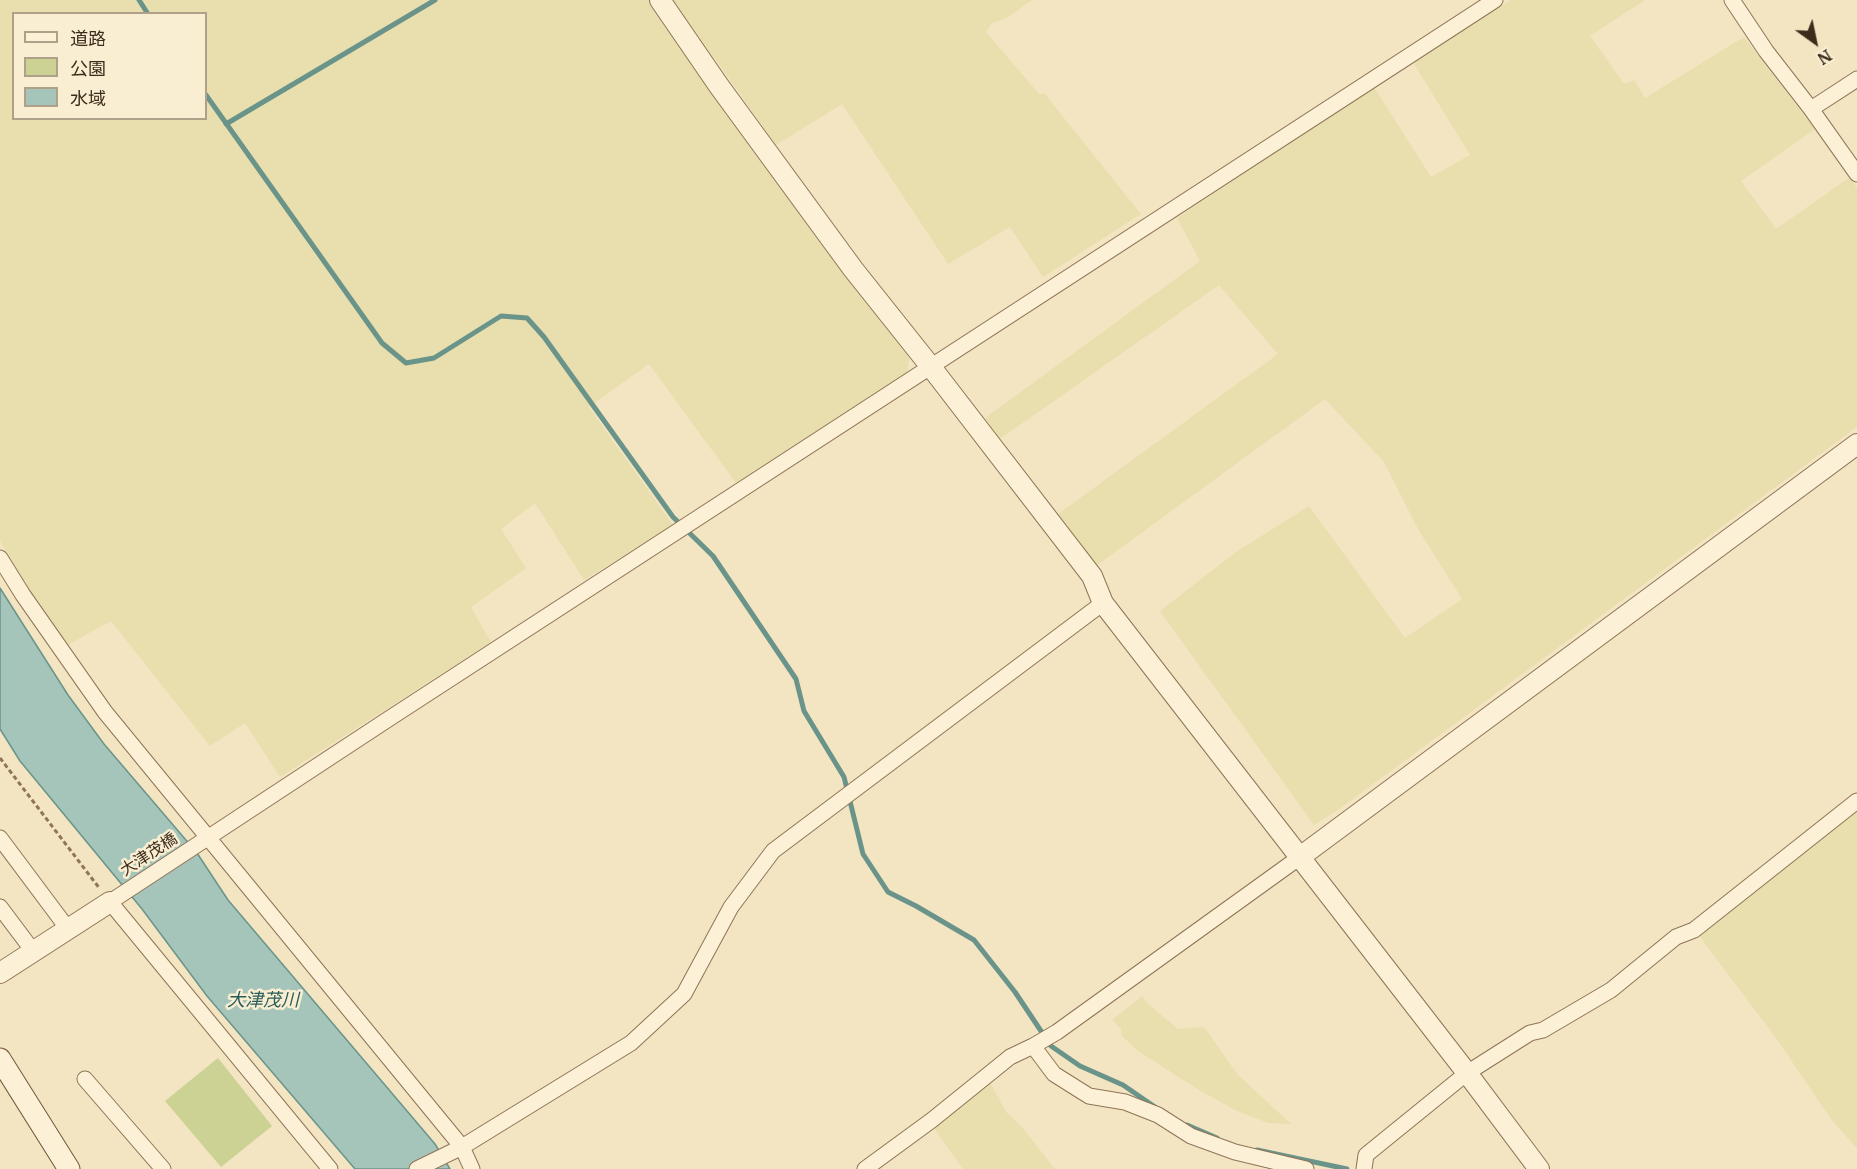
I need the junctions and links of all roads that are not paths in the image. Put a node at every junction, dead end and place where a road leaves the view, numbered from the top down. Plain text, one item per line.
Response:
1 (660, 0) edge
2 (1495, 0) edge
3 (1732, 0) edge
4 (1857, 79) edge
5 (1811, 109) junction
6 (1857, 174) edge
7 (931, 367) junction
8 (1857, 444) edge
9 (0, 558) edge
10 (1104, 603) junction
11 (1857, 801) edge
12 (208, 837) junction
13 (0, 838) edge
14 (1300, 857) junction
15 (110, 902) junction
16 (0, 907) edge
17 (68, 929) junction
18 (33, 951) junction
19 (0, 973) edge
20 (1033, 1046) junction
21 (0, 1059) edge
22 (1467, 1073) junction
23 (85, 1079) dead end
24 (462, 1147) junction
25 (1365, 1162) edge
26 (69, 1169) edge
27 (163, 1169) edge
28 (330, 1169) edge
29 (417, 1169) edge
30 (472, 1169) edge
31 (865, 1169) edge
32 (1306, 1169) edge
33 (1539, 1169) edge

1 - 7 street
2 - 7 street, 大津茂橋
3 - 5 street
4 - 5 street
5 - 6 street
7 - 10 street
7 - 12 street, 大津茂橋
8 - 14 street
9 - 12 street
10 - 14 street
10 - 24 street
11 - 22 street
12 - 15 street, 大津茂橋
12 - 24 street
13 - 17 street
14 - 20 street
14 - 22 street
15 - 17 street
15 - 28 street
16 - 18 street
17 - 18 street
18 - 19 street
20 - 31 street
20 - 32 street
21 - 26 main road
22 - 25 street
22 - 33 street
23 - 27 street
24 - 29 street
24 - 30 street

